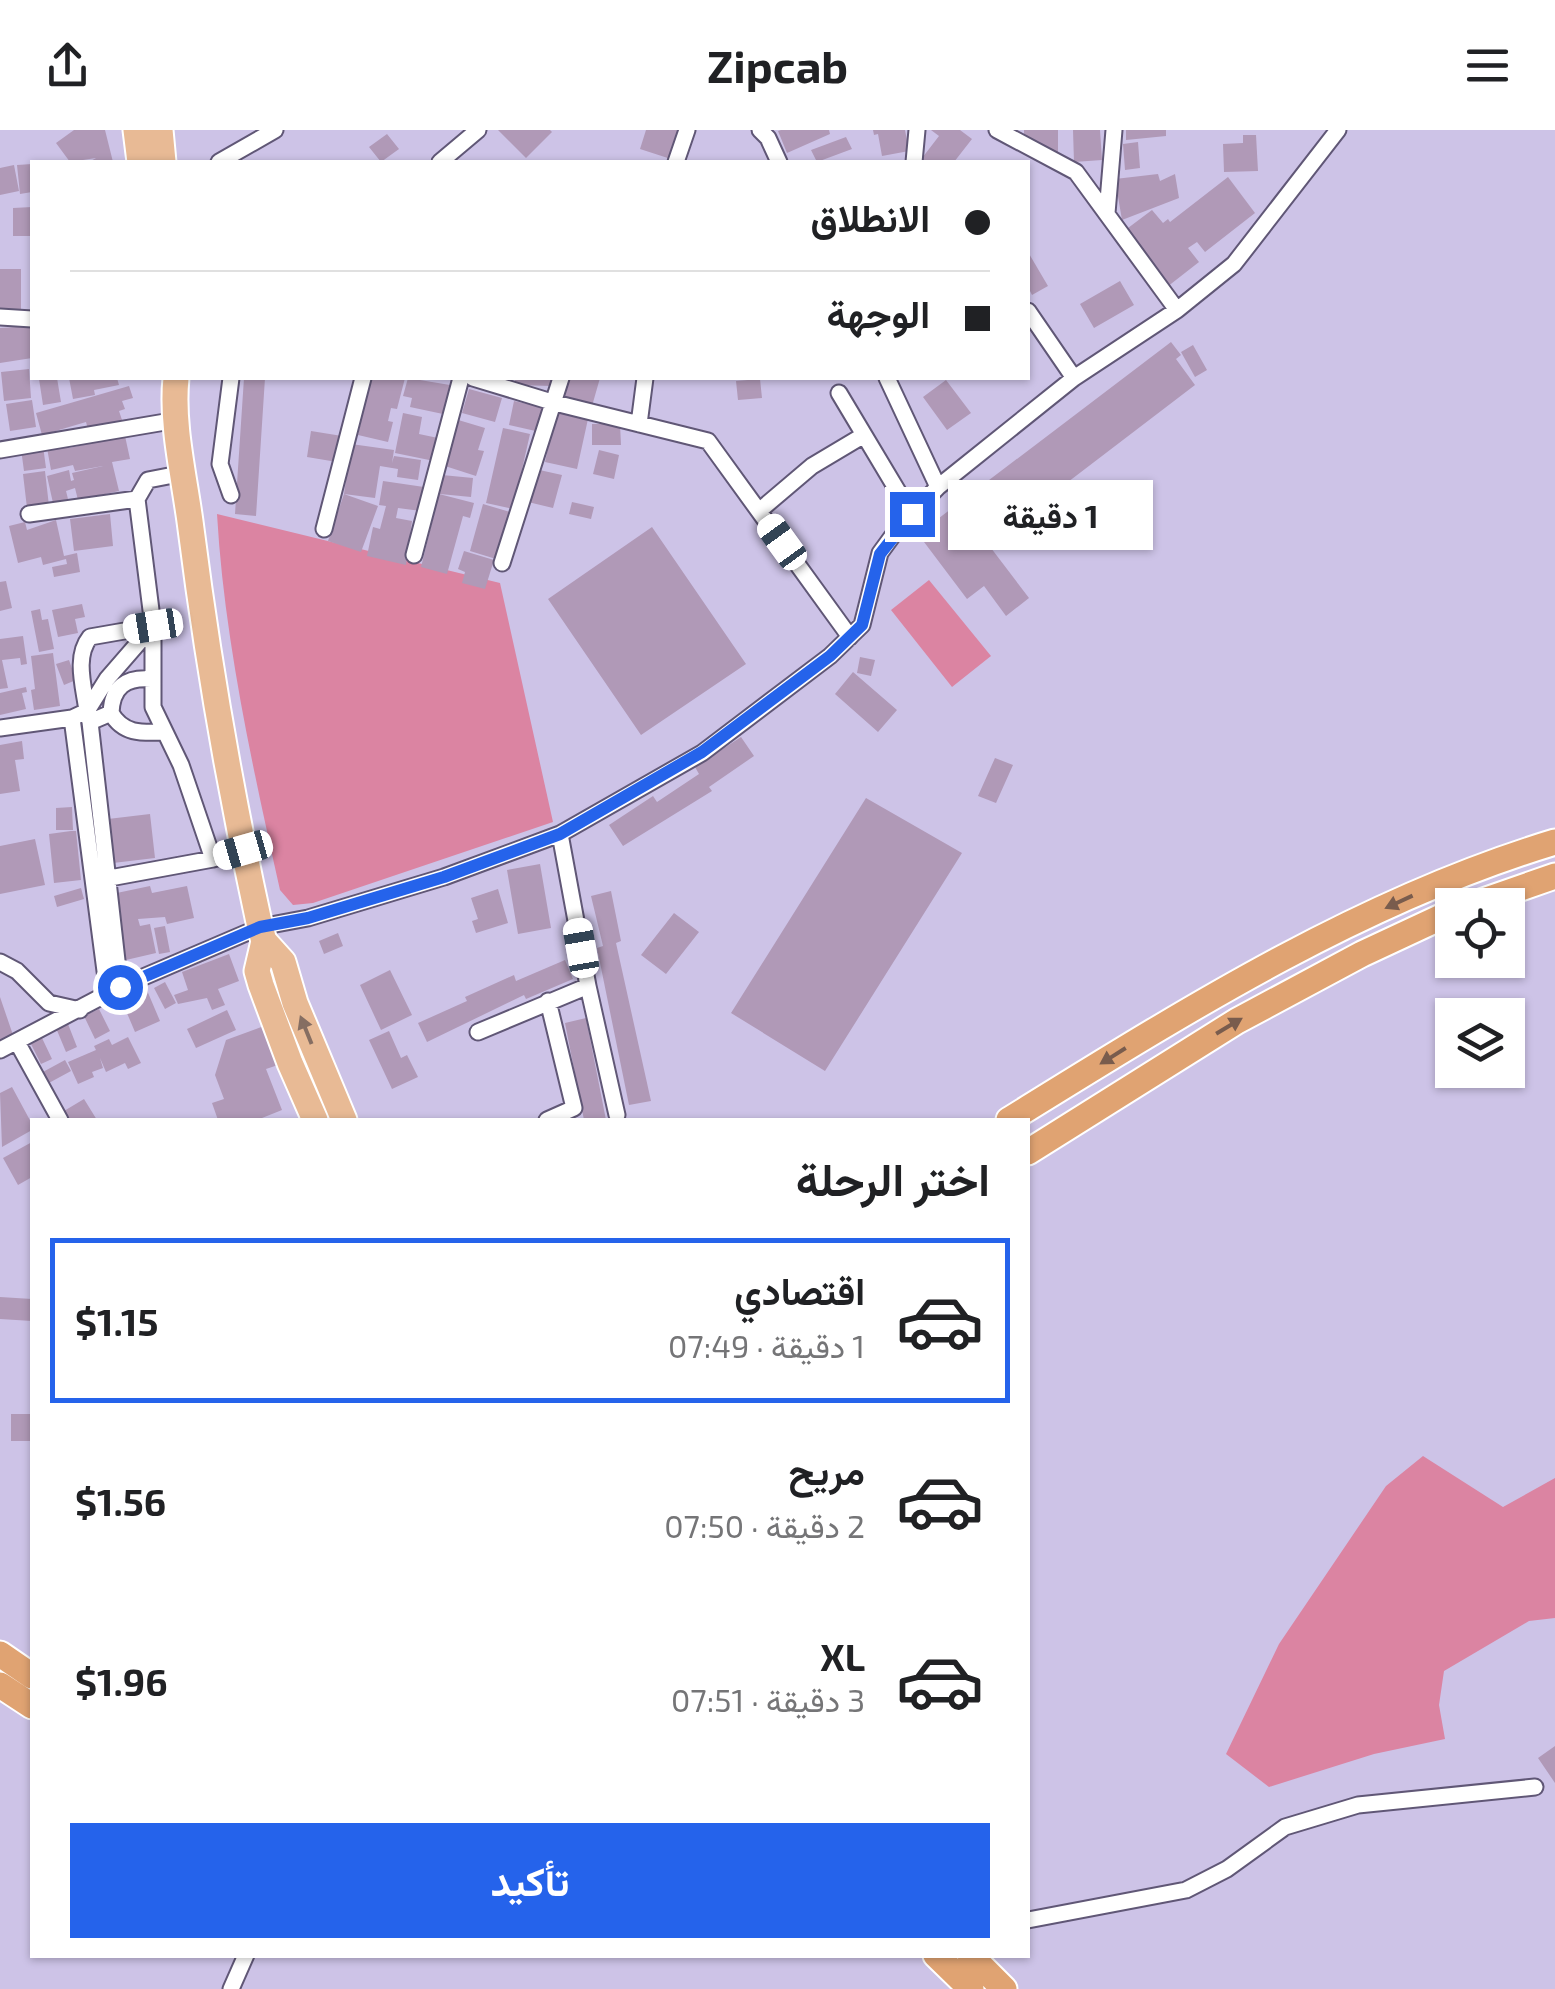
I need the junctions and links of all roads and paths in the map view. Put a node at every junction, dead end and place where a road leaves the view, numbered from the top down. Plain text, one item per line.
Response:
1 (136, 130) edge
2 (160, 130) edge
3 (275, 130) edge
4 (478, 130) edge
5 (688, 130) edge
6 (760, 130) edge
7 (917, 130) edge
8 (997, 130) edge
9 (1114, 130) edge
10 (1338, 130) edge
11 (140, 160) edge
12 (163, 160) edge
13 (222, 160) edge
14 (442, 160) edge
15 (677, 160) edge
16 (778, 160) edge
17 (914, 160) edge
18 (1107, 213) junction
19 (1178, 310) junction
20 (1030, 314) edge
21 (0, 318) edge
22 (30, 319) edge
23 (1074, 378) junction
24 (174, 380) edge
25 (231, 380) edge
26 (362, 380) edge
27 (459, 380) edge
28 (480, 380) edge
29 (560, 380) edge
30 (645, 380) edge
31 (887, 380) edge
32 (839, 393) dead end
33 (554, 403) junction
34 (177, 420) junction
35 (639, 424) junction
36 (864, 434) junction
37 (0, 450) edge
38 (184, 473) junction
39 (938, 487) junction
40 (231, 495) dead end
41 (137, 500) junction
42 (759, 510) junction
43 (28, 514) dead end
44 (912, 514) junction
45 (324, 529) dead end
46 (414, 555) dead end
47 (502, 563) dead end
48 (153, 626) junction
49 (850, 636) junction
50 (151, 679) junction
51 (112, 713) junction
52 (83, 717) junction
53 (0, 728) edge
54 (164, 732) junction
55 (560, 834) junction
56 (1555, 842) edge
57 (243, 850) junction
58 (214, 859) junction
59 (1555, 876) edge
60 (100, 880) junction
61 (1521, 888) edge
62 (1435, 920) edge
63 (262, 934) junction
64 (0, 962) edge
65 (588, 986) junction
66 (114, 990) junction
67 (548, 1001) junction
68 (80, 1010) junction
69 (478, 1032) dead end
70 (18, 1042) junction
71 (0, 1050) edge
72 (617, 1116) dead end
73 (59, 1118) edge
74 (314, 1118) edge
75 (343, 1118) edge
76 (552, 1118) edge
77 (1012, 1118) edge
78 (1030, 1151) edge
79 (0, 1654) edge
80 (30, 1675) edge
81 (0, 1685) edge
82 (30, 1705) edge
83 (1535, 1787) dead end
84 (1030, 1920) edge
85 (245, 1958) edge
86 (939, 1958) edge
87 (973, 1958) edge
88 (231, 1989) edge
89 (971, 1989) edge
90 (1004, 1989) edge

1 - 11 main road
2 - 12 main road
3 - 13 street
4 - 14 street
5 - 15 street
6 - 16 street
7 - 17 street
8 - 18 street
9 - 18 street
10 - 19 street
18 - 19 street
19 - 23 street
20 - 23 street
21 - 22 street
23 - 39 street
24 - 34 main road
25 - 40 street
26 - 45 street
27 - 46 street
28 - 33 street
29 - 33 street
30 - 35 street
31 - 39 street
32 - 36 street
33 - 35 street
33 - 47 street
34 - 37 street
34 - 38 main road
35 - 42 street
36 - 42 street
36 - 44 street
38 - 41 street
38 - 57 main road
39 - 44 street
41 - 43 street
41 - 48 street
42 - 49 street
44 - 49 street
48 - 50 street
48 - 52 street
48 - 52 street
49 - 55 street
50 - 51 street
50 - 54 street
51 - 52 street
51 - 54 street
52 - 53 street
52 - 60 street
54 - 58 street
55 - 63 street
55 - 65 street
56 -> 77 highway
57 - 58 street
57 - 63 main road
58 - 60 street
59 - 61 highway
60 - 66 street
78 -> 62 highway
63 - 66 street
63 - 74 main road
75 -> 63 main road
64 - 68 street
65 - 67 street
65 - 72 street
66 - 68 street
67 - 69 street
67 - 76 street
68 - 70 street
70 - 71 street
70 - 73 street
79 - 80 highway
81 - 82 highway
83 - 84 street
85 - 88 street
86 - 89 highway
87 - 90 highway

